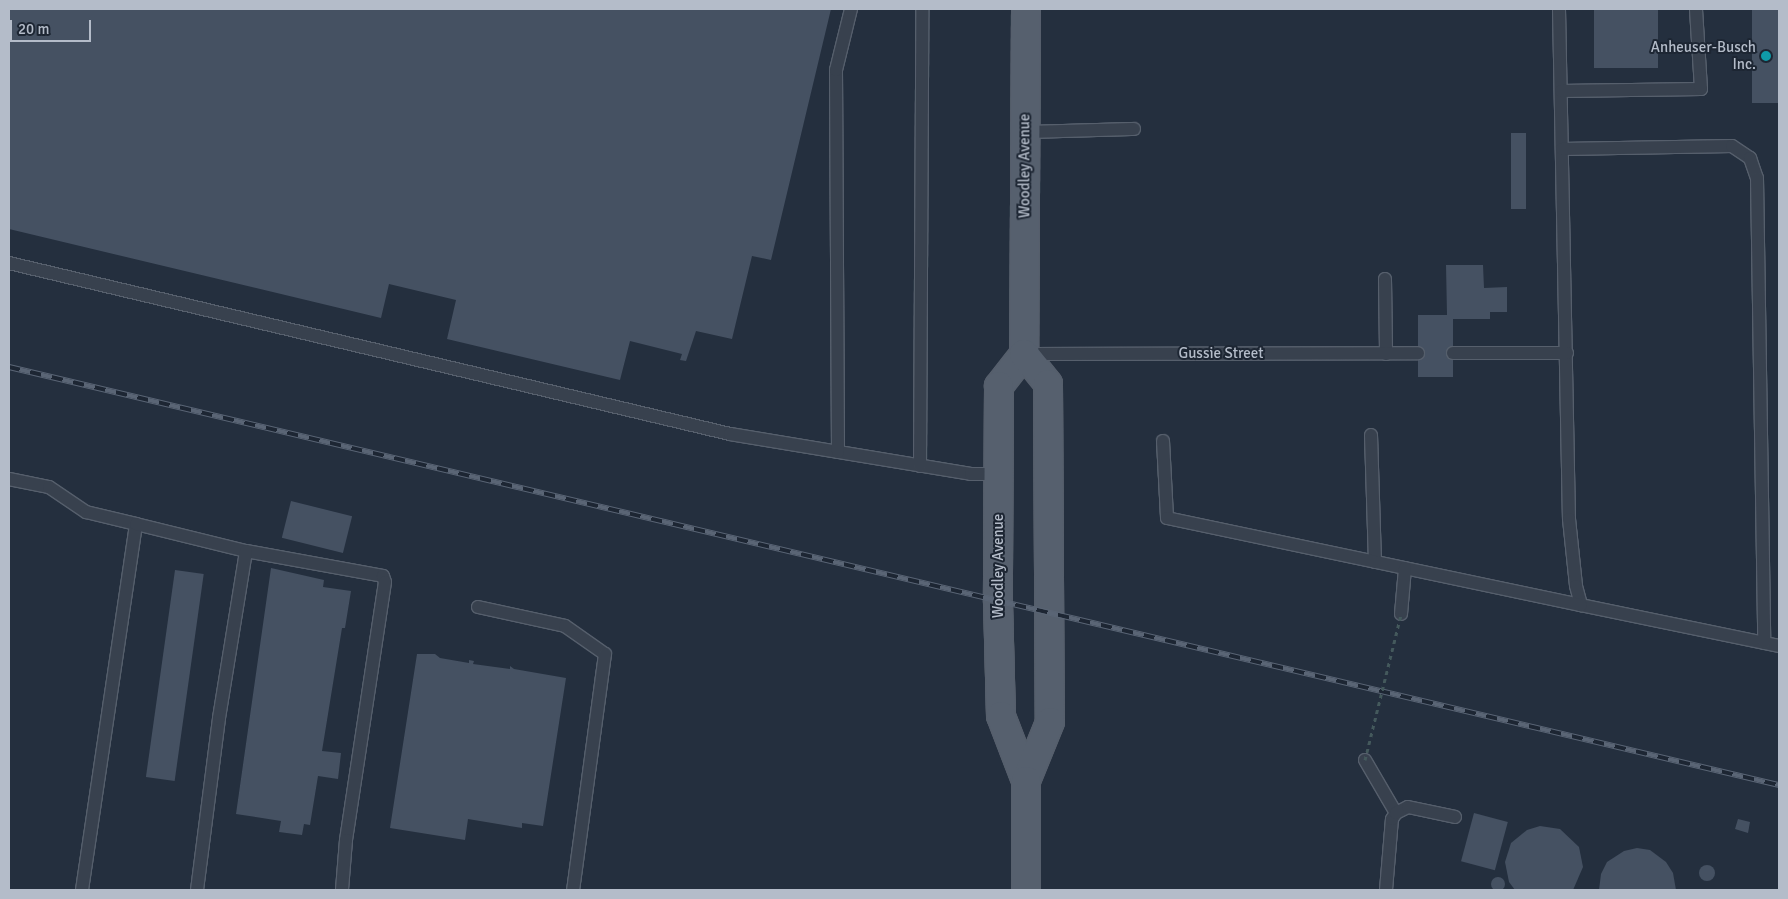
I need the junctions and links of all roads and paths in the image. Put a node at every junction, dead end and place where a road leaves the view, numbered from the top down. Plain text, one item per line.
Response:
1 (851, 9) edge
2 (922, 9) edge
3 (1026, 9) edge
4 (1559, 9) edge
5 (1696, 9) edge
6 (1561, 91) junction
7 (1134, 129) dead end
8 (1026, 132) junction
9 (1562, 149) junction
10 (9, 263) edge
11 (1385, 279) dead end
12 (1418, 353) dead end
13 (1453, 353) dead end
14 (1567, 353) junction
15 (1024, 354) junction
16 (1386, 354) junction
17 (1371, 435) dead end
18 (1163, 441) dead end
19 (838, 452) junction
20 (920, 466) junction
21 (1000, 474) junction
22 (9, 479) edge
23 (136, 524) junction
24 (246, 551) junction
25 (1375, 562) junction
26 (1405, 568) junction
27 (1581, 605) junction
28 (478, 607) dead end
29 (1401, 614) joint
30 (1764, 643) junction
31 (1779, 646) edge
32 (1365, 760) joint
33 (1026, 781) junction
34 (1396, 813) junction
35 (1454, 817) dead end
36 (82, 890) edge
37 (197, 890) edge
38 (342, 890) edge
39 (573, 890) edge
40 (1026, 890) edge
41 (1386, 890) edge

1 - 19 lane
2 - 20 lane
3 - 8 main road, Woodley Avenue
4 - 6 lane
5 - 6 lane
6 - 9 lane
7 - 8 lane
8 - 15 main road, Woodley Avenue
9 - 14 lane
9 - 30 lane
10 - 19 lane
11 - 16 lane
12 - 16 lane, Gussie Street
13 - 14 lane
14 - 27 lane
15 - 16 lane, Gussie Street
15 - 21 main road, Woodley Avenue
15 - 33 main road, Woodley Avenue
17 - 25 lane
18 - 25 lane
19 - 20 lane
20 - 21 lane
21 - 33 main road, Woodley Avenue
22 - 23 lane
23 - 24 lane
23 - 36 lane
24 - 37 lane
24 - 38 lane
25 - 26 lane
26 - 27 lane
26 - 29 lane
27 - 30 lane
28 - 39 lane
29 - 32 path, bridge
30 - 31 lane
32 - 34 lane
33 - 40 main road, Woodley Avenue
34 - 35 lane
34 - 41 lane

